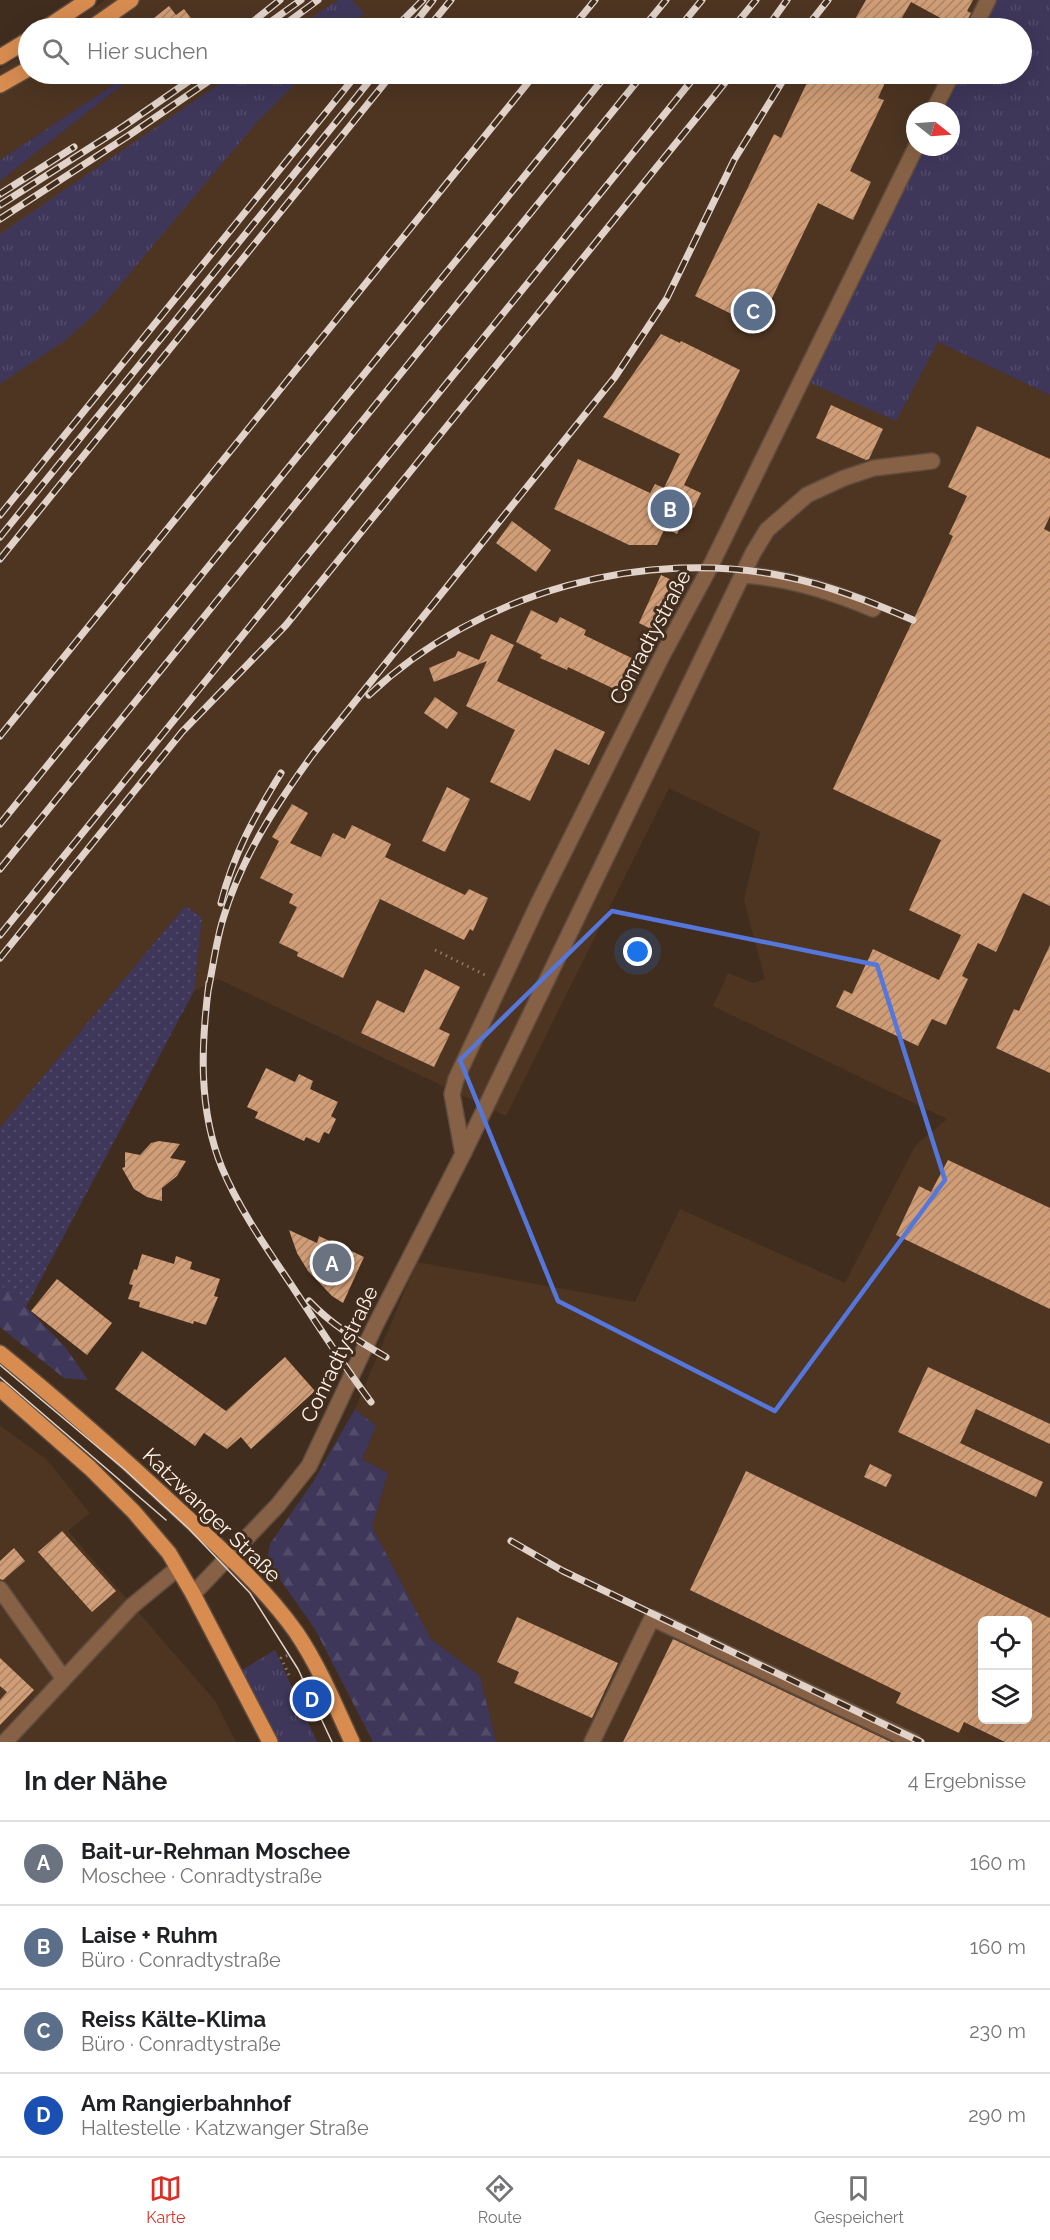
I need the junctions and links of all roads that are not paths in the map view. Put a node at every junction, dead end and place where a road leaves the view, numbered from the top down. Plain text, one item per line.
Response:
1 (88, 0) edge
2 (131, 0) edge
3 (988, 0) edge
4 (61, 18) edge
5 (105, 18) edge
6 (979, 18) edge
7 (18, 44) edge
8 (2, 51) edge
9 (18, 75) edge
10 (947, 84) edge
11 (0, 85) edge
12 (938, 102) edge
13 (912, 156) edge
14 (932, 461) dead end
15 (743, 575) junction
16 (873, 609) dead end
17 (463, 1154) junction
18 (0, 1353) edge
19 (0, 1389) edge
20 (230, 1557) junction
21 (178, 1568) junction
22 (0, 1589) edge
23 (194, 1594) junction
24 (64, 1679) junction
25 (5, 1742) edge
26 (270, 1742) edge
27 (352, 1742) edge
28 (592, 1742) edge
29 (914, 1742) edge

1 - 4 main road
2 - 5 main road
3 - 6 street
7 - 8 main road
9 - 11 main road
10 - 12 street
13 - 17 street, Conradtystraße
14 - 15 street, Conradtystraße
15 - 16 street
15 - 17 street, Conradtystraße
17 - 20 street, Conradtystraße
18 - 20 main road, Katzwanger Straße
19 - 21 main road
20 - 23 street, Conradtystraße
20 - 27 main road, Katzwanger Straße
21 - 23 main road
21 - 24 street
22 - 24 street
23 - 26 main road
24 - 25 street
28 - 29 street

